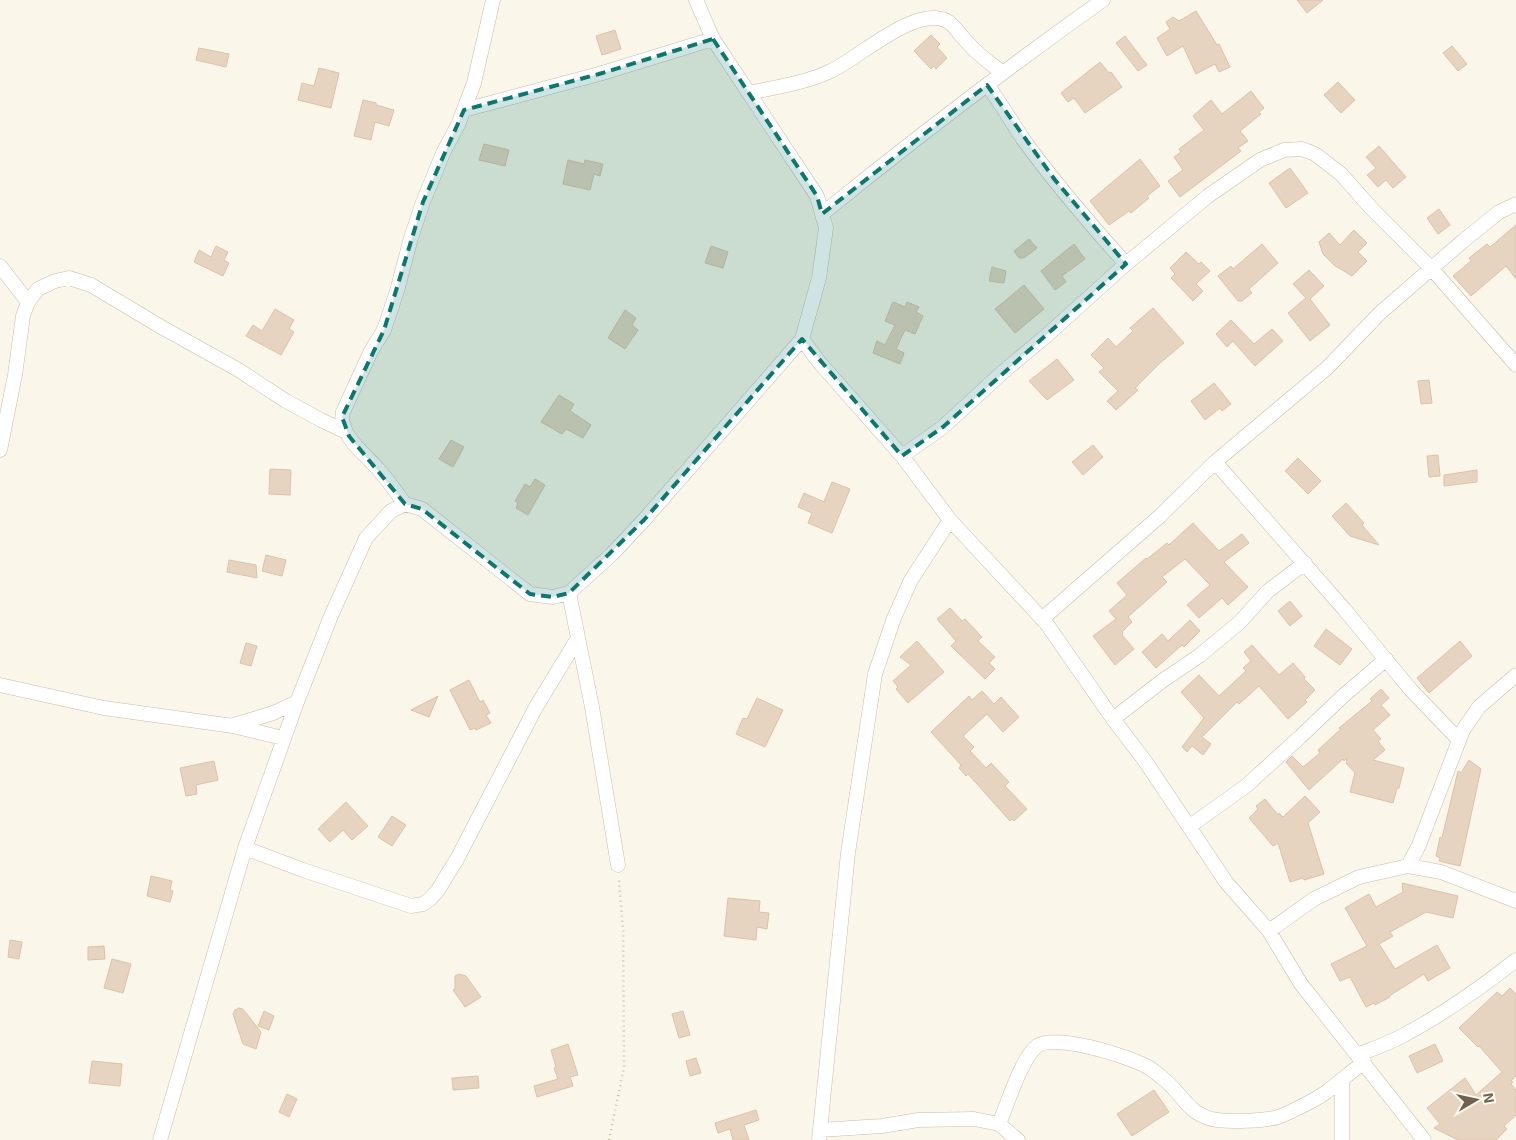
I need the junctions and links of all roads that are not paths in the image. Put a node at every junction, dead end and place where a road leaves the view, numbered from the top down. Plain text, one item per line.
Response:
1 (494, 0) edge
2 (696, 0) edge
3 (1103, 0) edge
4 (713, 38) junction
5 (1003, 73) junction
6 (987, 85) junction
7 (750, 93) junction
8 (464, 110) junction
9 (1516, 204) edge
10 (822, 214) junction
11 (1126, 264) junction
12 (0, 266) edge
13 (1431, 268) junction
14 (28, 302) junction
15 (802, 339) junction
16 (1516, 365) edge
17 (346, 432) junction
18 (0, 450) edge
19 (902, 456) junction
20 (1215, 462) junction
21 (405, 504) junction
22 (950, 520) junction
23 (1305, 563) junction
24 (569, 593) junction
25 (1042, 619) junction
26 (578, 638) junction
27 (1386, 660) junction
28 (1516, 675) edge
29 (0, 685) edge
30 (297, 702) junction
31 (1113, 719) junction
32 (233, 726) junction
33 (283, 738) junction
34 (1459, 740) junction
35 (1190, 826) junction
36 (244, 848) junction
37 (618, 865) road end
38 (1408, 866) junction
39 (1516, 901) edge
40 (1269, 931) junction
41 (1516, 960) edge
42 (1360, 1058) junction
43 (1342, 1079) junction
44 (999, 1124) junction
45 (820, 1135) edge
46 (160, 1140) edge
47 (1018, 1140) edge
48 (1342, 1140) edge
49 (1424, 1140) edge

1 - 8 street
2 - 4 street
3 - 5 street
4 - 7 street
4 - 8 street
5 - 6 street
5 - 7 street
6 - 10 street
6 - 11 street
7 - 10 street
8 - 17 street
9 - 13 street
10 - 15 street
11 - 13 street
11 - 19 street
12 - 14 street
13 - 16 street
13 - 20 street
14 - 17 street
14 - 18 street
15 - 19 street
15 - 24 street
17 - 21 street
19 - 22 street
20 - 23 street
20 - 25 street
21 - 24 street
21 - 30 street
22 - 25 street
22 - 45 street
23 - 27 street
23 - 31 street
24 - 26 street
25 - 31 street
26 - 36 street
26 - 37 street
27 - 34 street
27 - 35 street
28 - 34 street
29 - 32 street
30 - 32 street
30 - 33 street
31 - 35 street
32 - 33 street
33 - 36 street
34 - 38 street
35 - 40 street
36 - 46 street
38 - 39 street
38 - 40 street
40 - 42 street
41 - 42 street
42 - 43 street
42 - 49 street
43 - 44 street
43 - 48 street
44 - 45 street
44 - 47 street

